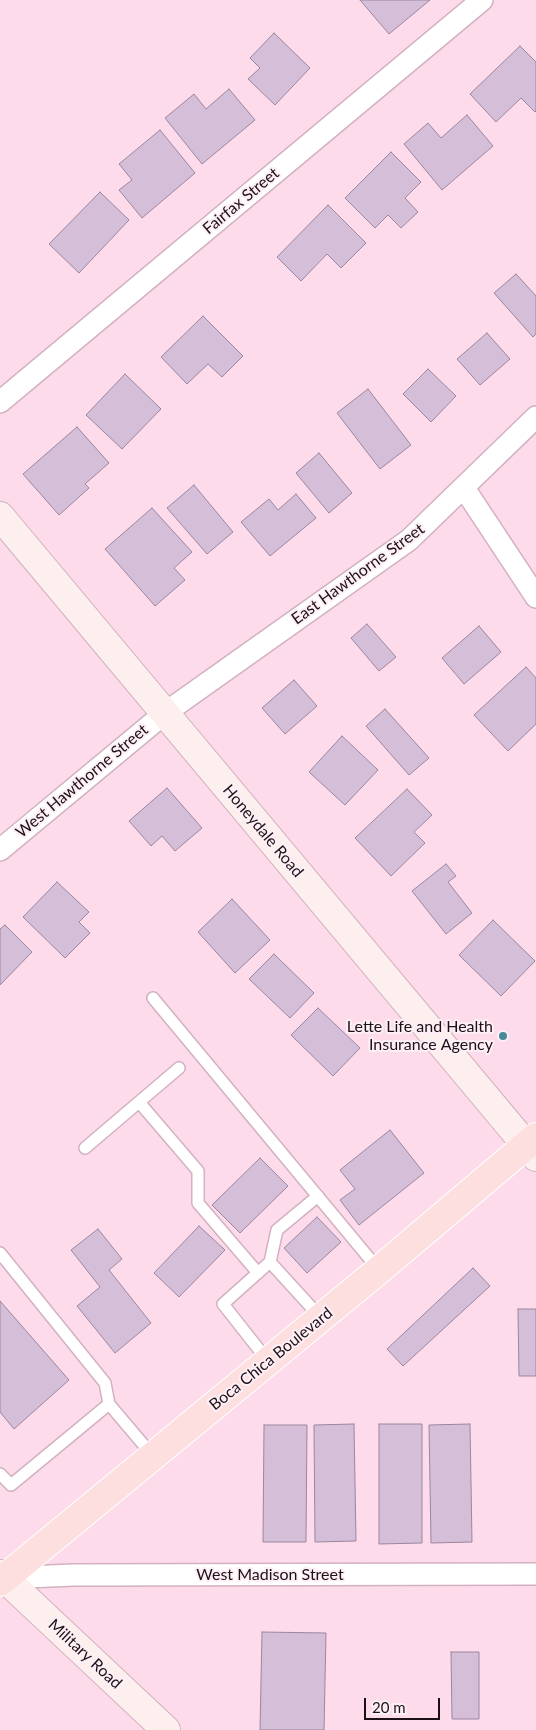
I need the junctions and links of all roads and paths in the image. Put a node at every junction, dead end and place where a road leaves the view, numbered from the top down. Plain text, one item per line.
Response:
1 (482, 0) edge
2 (0, 402) edge
3 (536, 417) edge
4 (464, 488) junction
5 (0, 516) edge
6 (536, 597) edge
7 (165, 713) junction
8 (0, 850) edge
9 (153, 998) dead end
10 (179, 1068) dead end
11 (139, 1102) junction
12 (533, 1146) edge
13 (85, 1148) dead end
14 (318, 1196) junction
15 (0, 1253) edge
16 (270, 1262) junction
17 (379, 1270) junction
18 (258, 1273) junction
19 (321, 1318) junction
20 (268, 1361) junction
21 (110, 1404) junction
22 (153, 1456) junction
23 (0, 1474) edge
24 (536, 1574) edge
25 (2, 1578) edge
26 (166, 1730) edge

1 - 2 street, Fairfax Street
3 - 4 street, East Hawthorne Street
4 - 6 street
4 - 7 street, East Hawthorne Street
5 - 7 street, Honeydale Road
7 - 8 street, West Hawthorne Street
7 - 12 street, Honeydale Road
9 - 14 lane
10 - 11 lane
11 - 13 lane
11 - 18 lane
12 - 17 main road, Boca Chica Boulevard
14 - 16 lane
14 - 17 lane
15 - 21 lane
16 - 18 lane
16 - 19 lane
17 - 19 main road, Boca Chica Boulevard
18 - 20 lane
19 - 20 main road, Boca Chica Boulevard
20 - 22 main road, Boca Chica Boulevard
21 - 22 lane
21 - 23 lane
22 - 25 main road, Boca Chica Boulevard
24 - 25 street, West Madison Street
25 - 26 street, Military Road

